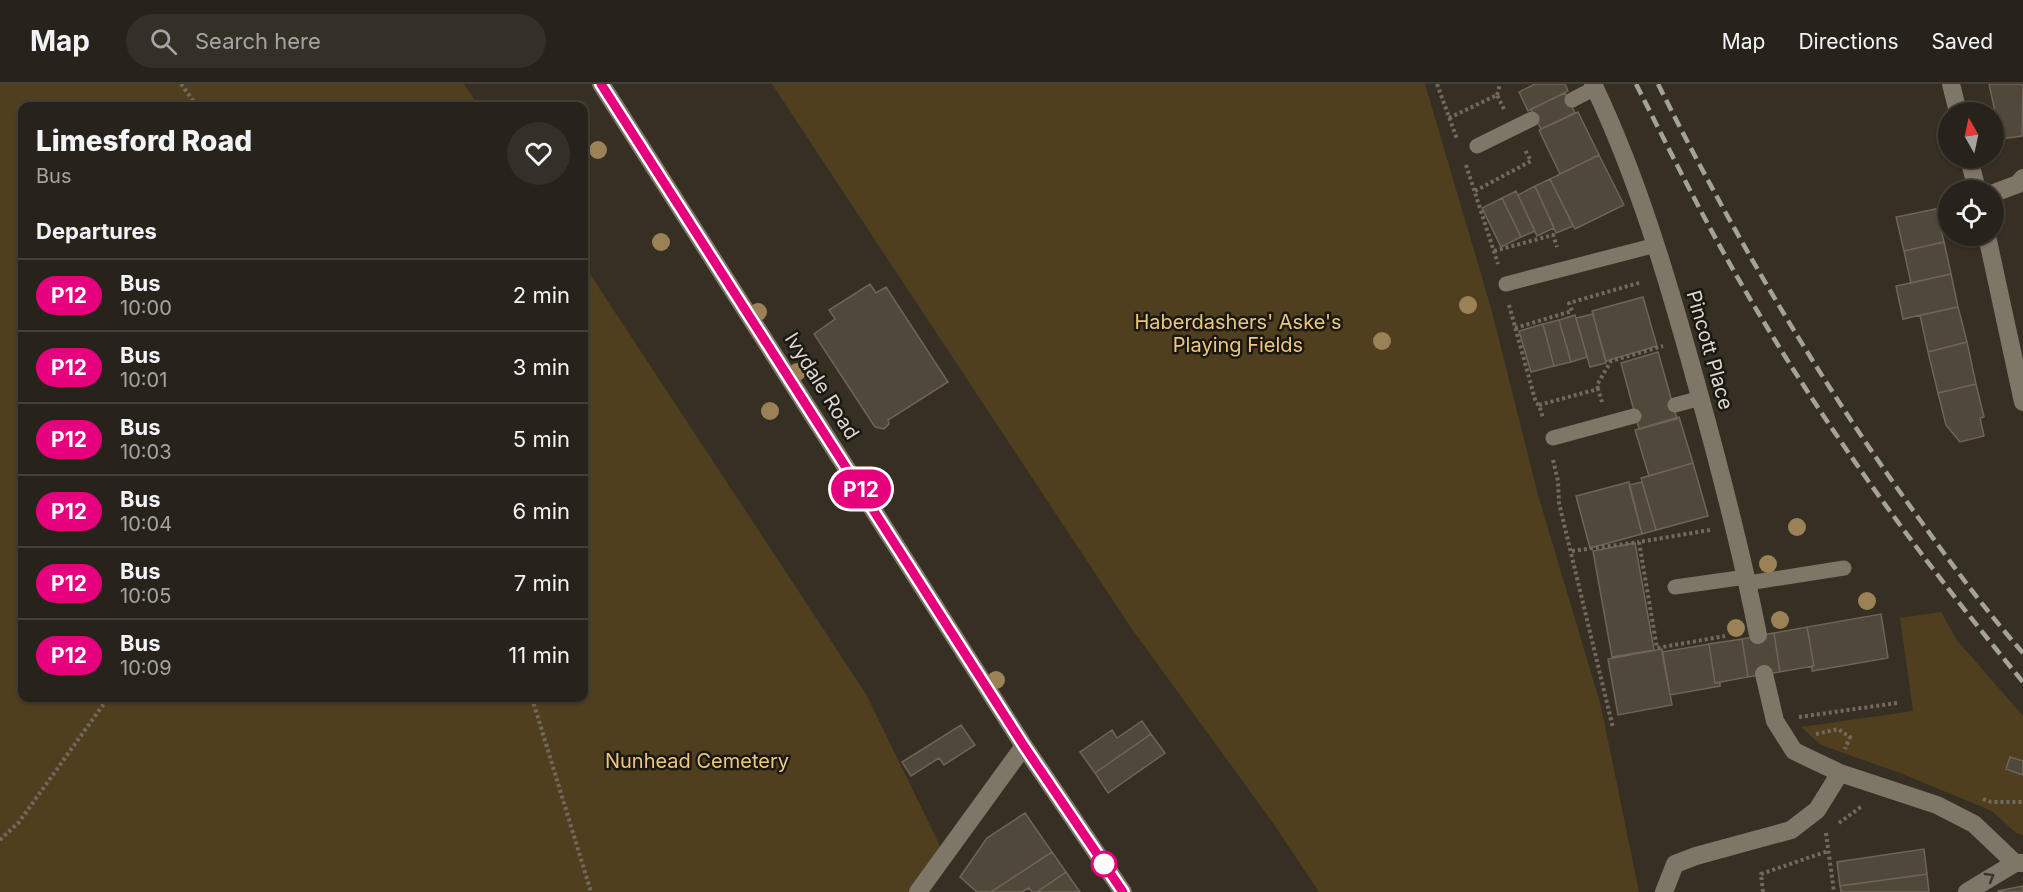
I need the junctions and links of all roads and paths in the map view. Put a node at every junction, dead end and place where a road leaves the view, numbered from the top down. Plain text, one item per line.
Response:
1 (181, 84) edge
2 (601, 84) edge
3 (1437, 84) edge
4 (1500, 84) edge
5 (1951, 84) edge
6 (1594, 86) edge
7 (1497, 95) junction
8 (1572, 99) dead end
9 (192, 102) edge
10 (1956, 102) edge
11 (1449, 118) junction
12 (1532, 119) dead end
13 (1513, 128) junction
14 (1476, 146) dead end
15 (1460, 148) dead end
16 (1464, 159) dead end
17 (2023, 178) edge
18 (2004, 189) edge
19 (1475, 191) junction
20 (1568, 244) dead end
21 (1656, 245) junction
22 (1989, 246) edge
23 (1494, 252) junction
24 (1665, 274) junction
25 (1504, 283) junction
26 (1515, 328) junction
27 (1685, 340) junction
28 (1598, 389) junction
29 (1701, 398) junction
30 (2023, 402) edge
31 (1539, 405) junction
32 (1675, 405) dead end
33 (1634, 416) dead end
34 (1608, 423) junction
35 (1550, 439) junction
36 (1639, 542) dead end
37 (1572, 551) junction
38 (1844, 568) dead end
39 (1747, 580) junction
40 (1675, 587) dead end
41 (1758, 635) tunnel mouth
42 (1764, 674) tunnel mouth
43 (105, 702) edge
44 (533, 702) edge
45 (1897, 703) dead end
46 (1775, 721) junction
47 (1613, 728) dead end
48 (1024, 746) junction
49 (1840, 773) junction
50 (1887, 789) junction
51 (0, 840) edge
52 (1828, 851) junction
53 (2019, 863) edge
54 (591, 892) edge
55 (918, 892) edge
56 (1123, 892) edge
57 (1664, 892) edge
58 (1763, 892) edge
59 (1833, 892) edge
60 (1967, 892) edge

1 - 9 path
2 - 48 street, Ivydale Road
3 - 11 path
4 - 7 path
5 - 10 street
6 - 8 lane
6 - 21 street, Pincott Place
7 - 11 path
7 - 13 path
11 - 15 path
12 - 13 lane
13 - 14 lane
13 - 19 path
16 - 19 path
17 - 18 street
19 - 23 path
20 - 23 path
21 - 24 street, Pincott Place
21 - 25 lane
22 - 30 street
23 - 25 path
24 - 26 path
24 - 27 street, Pincott Place
25 - 26 path
26 - 31 path
27 - 28 path
27 - 29 street, Pincott Place
28 - 31 path
28 - 34 path
29 - 32 lane
29 - 39 street, Pincott Place
31 - 35 path
33 - 34 lane
34 - 35 lane
35 - 37 path
36 - 37 path
37 - 47 path
38 - 39 lane
39 - 40 lane
39 - 41 street, Pincott Place
42 - 46 street
43 - 51 path
44 - 54 path
45 - 46 path
46 - 49 street
48 - 55 street
48 - 56 street, Ivydale Road
49 - 50 street
49 - 57 street
50 - 52 path
50 - 53 street
52 - 58 path
52 - 59 path
60 -> 53 street

